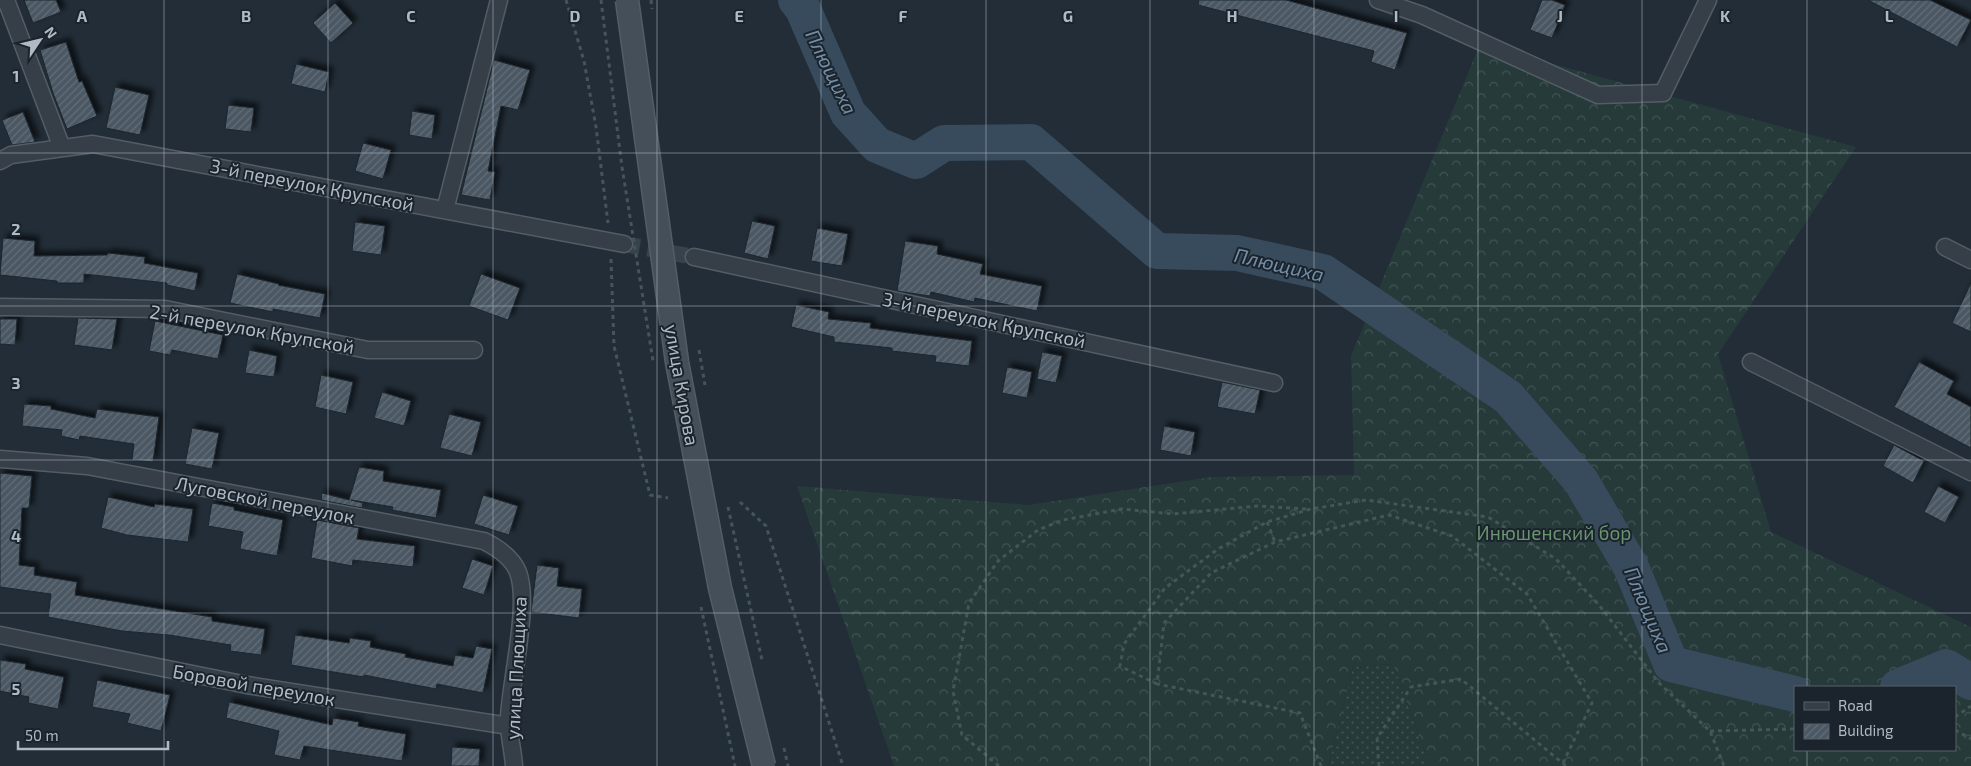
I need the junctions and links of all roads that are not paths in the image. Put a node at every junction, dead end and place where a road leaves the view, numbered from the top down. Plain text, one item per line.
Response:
1 (6, 0) edge
2 (499, 0) edge
3 (627, 0) edge
4 (1378, 0) edge
5 (1708, 0) edge
6 (62, 148) junction
7 (0, 161) edge
8 (445, 210) junction
9 (617, 243) tunnel mouth
10 (1945, 247) dead end
11 (694, 257) tunnel mouth
12 (1971, 260) edge
13 (0, 307) edge
14 (474, 350) dead end
15 (1751, 362) dead end
16 (1274, 383) dead end
17 (0, 459) edge
18 (1971, 472) edge
19 (518, 571) joint
20 (0, 636) edge
21 (509, 726) junction
22 (514, 766) edge
23 (764, 766) edge

1 - 6 street
2 - 8 street
3 - 23 main road, улица Кирова, bridge
4 - 5 street
6 - 7 street, 3-й переулок Крупской
6 - 8 street, 3-й переулок Крупской
8 - 9 street, 3-й переулок Крупской
10 - 12 street
11 - 16 street, 3-й переулок Крупской
13 - 14 street, 2-й переулок Крупской
15 - 18 street
17 - 19 street, Луговской переулок
19 - 21 street, улица Плющиха
20 - 21 street, Боровой переулок
21 - 22 street, улица Плющиха

